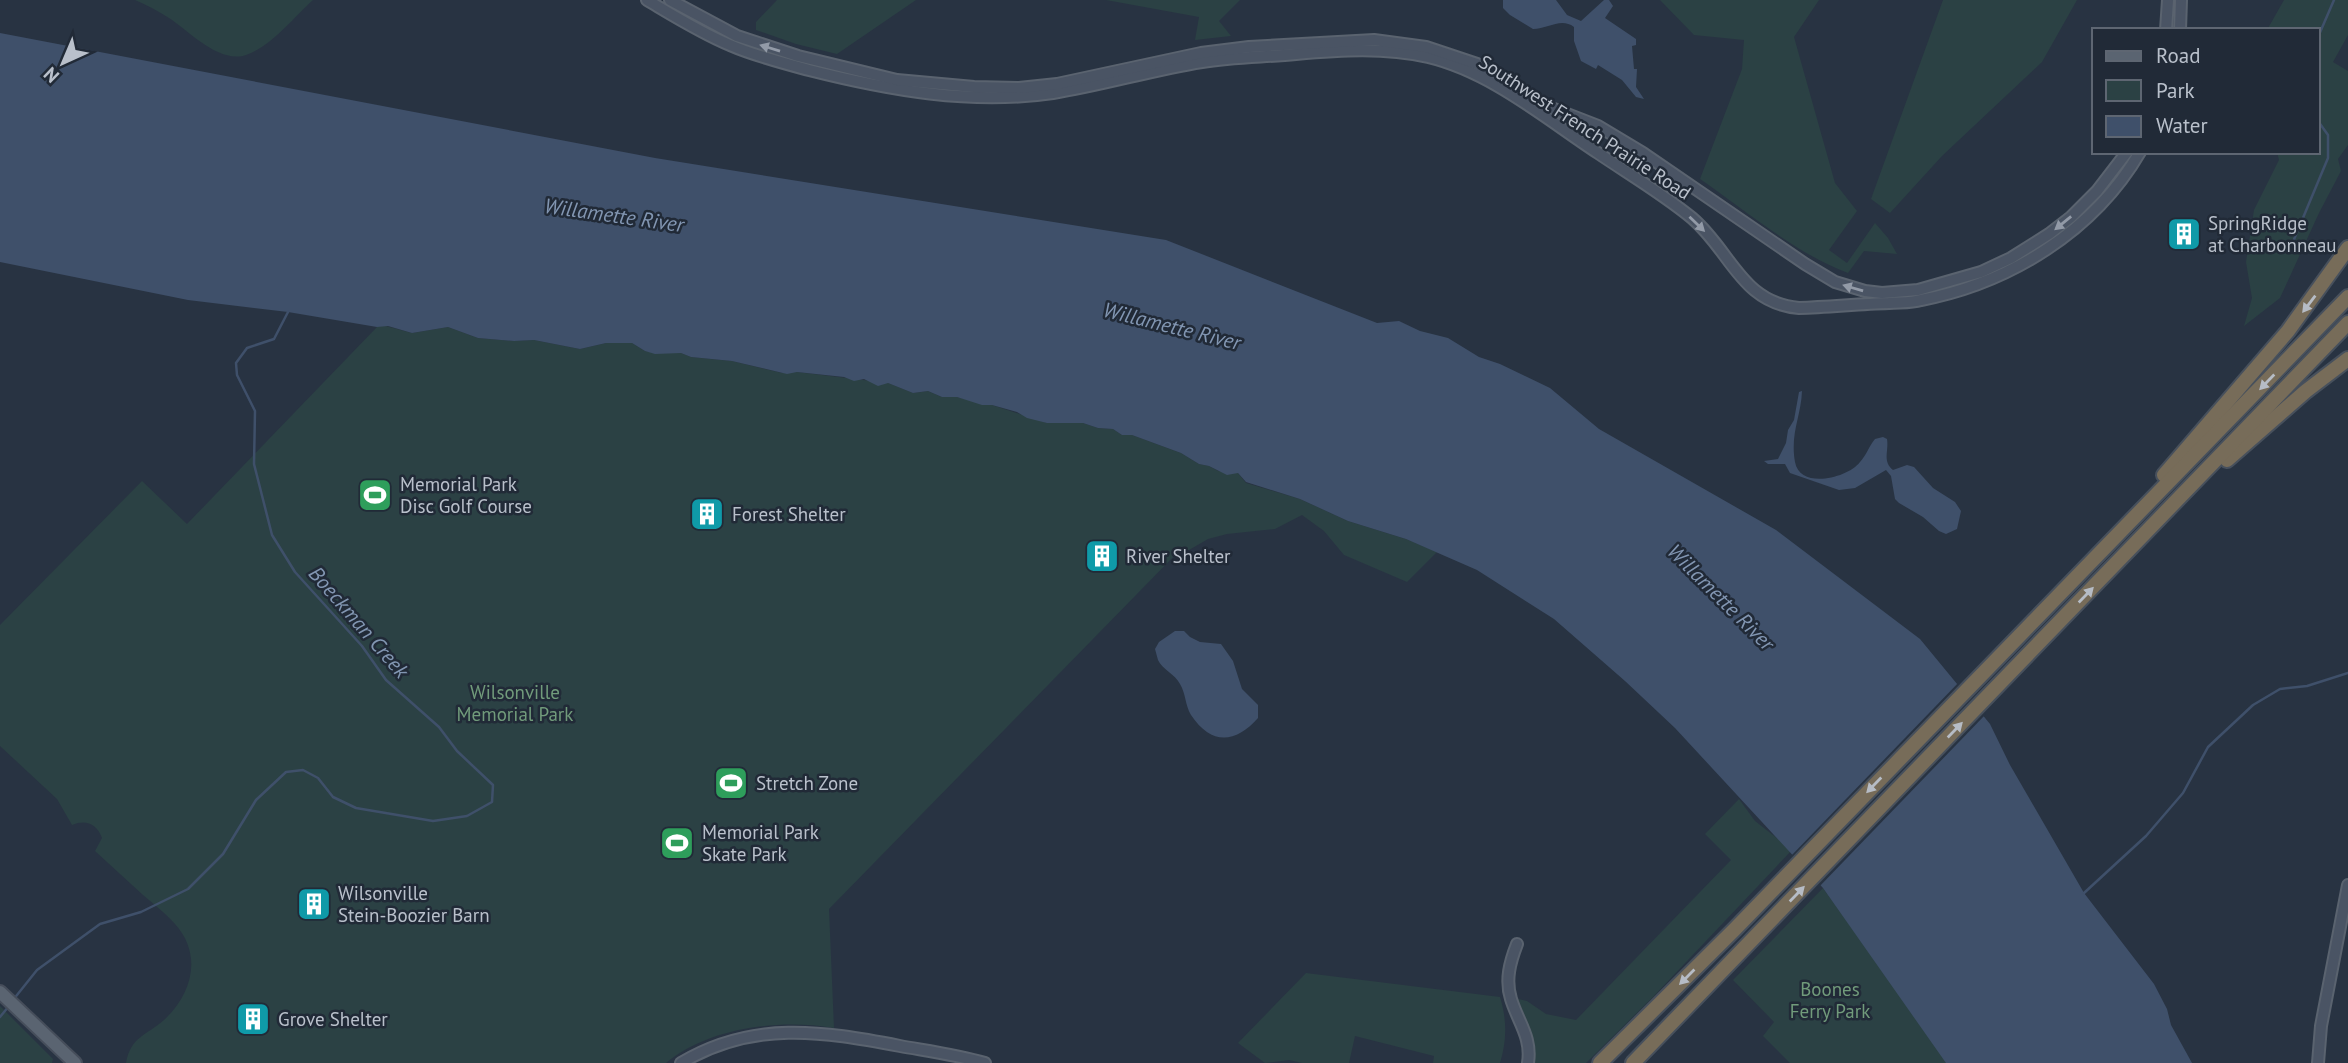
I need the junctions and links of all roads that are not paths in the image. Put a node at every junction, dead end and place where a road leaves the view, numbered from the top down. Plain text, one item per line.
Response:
1 (647, 0) edge
2 (670, 0) edge
3 (2168, 0) edge
4 (2181, 0) edge
5 (2166, 28) edge
6 (2180, 28) edge
7 (2126, 154) edge
8 (2139, 154) edge
9 (2348, 248) edge
10 (2348, 297) edge
11 (2348, 323) edge
12 (2348, 359) edge
13 (2168, 511) junction
14 (2131, 519) junction
15 (2348, 885) edge
16 (1517, 944) dead end
17 (0, 992) edge
18 (75, 1063) edge
19 (681, 1063) edge
20 (985, 1063) edge
21 (1528, 1063) edge
22 (1600, 1063) edge
23 (1633, 1063) edge
24 (2318, 1063) edge

1 -> 8 street, Southwest French Prairie Road
7 -> 2 street, Southwest French Prairie Road
3 - 5 street
4 - 6 street
9 -> 14 highway
10 -> 14 highway
11 - 13 highway
12 - 13 highway
23 -> 13 highway
14 -> 22 highway
15 - 24 street
16 - 21 street
17 - 18 main road
19 - 20 street

